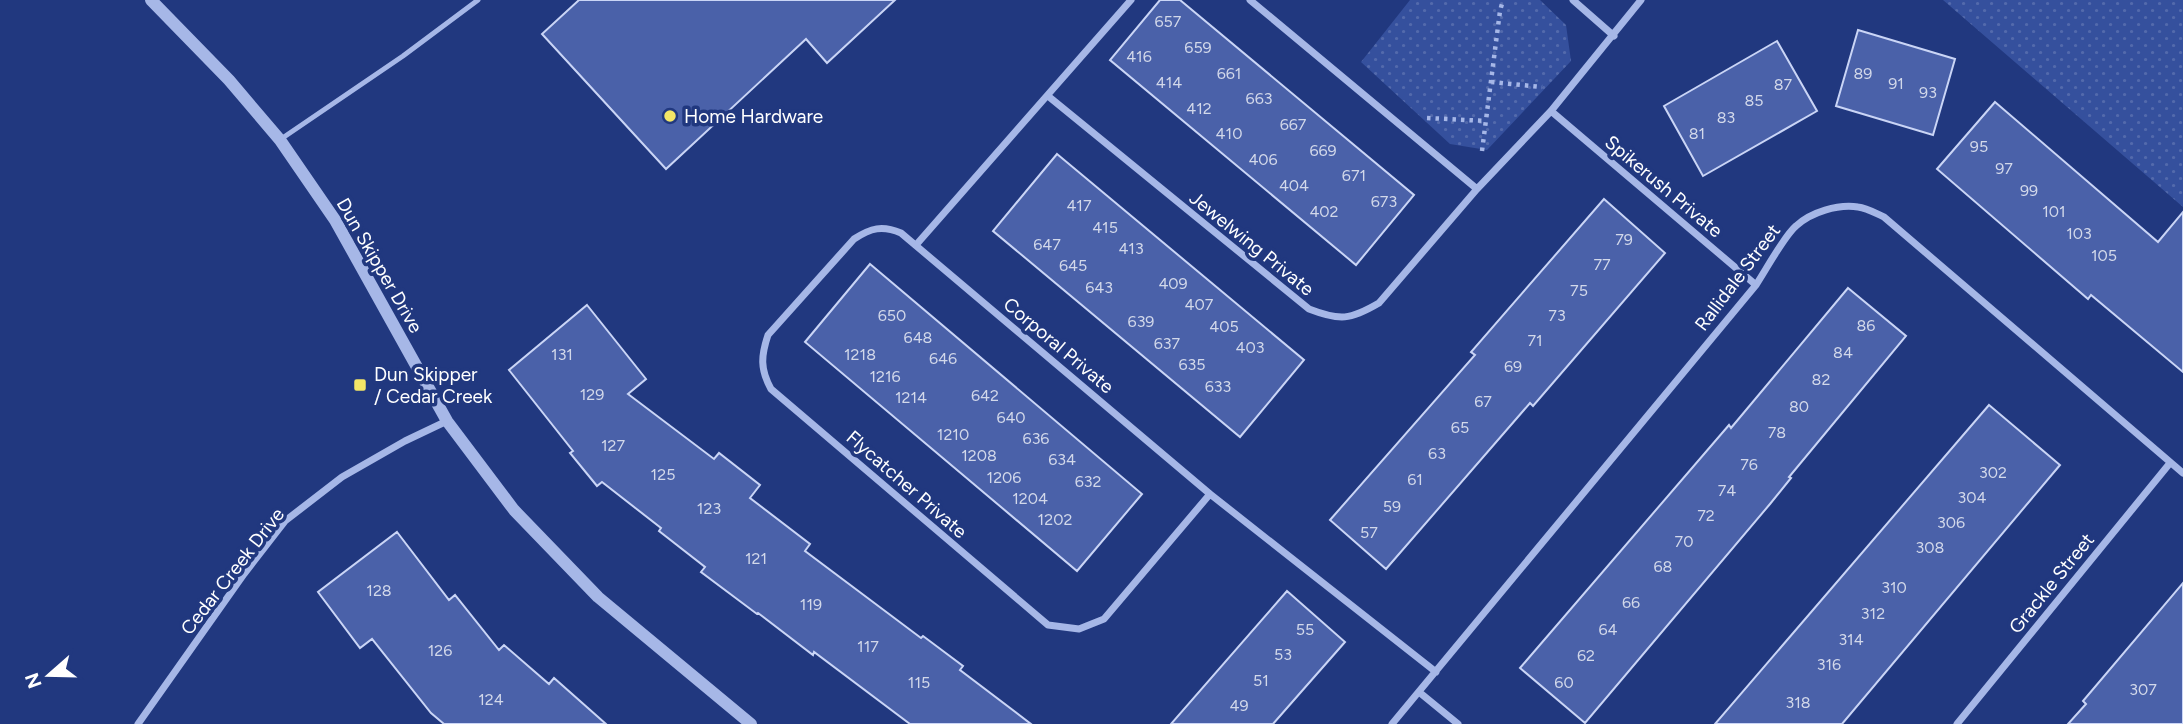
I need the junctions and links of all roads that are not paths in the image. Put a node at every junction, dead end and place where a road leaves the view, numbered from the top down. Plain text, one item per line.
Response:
1 (151, 0) edge
2 (478, 0) edge
3 (1131, 0) edge
4 (1250, 0) edge
5 (1573, 0) edge
6 (1641, 0) edge
7 (1614, 36) junction
8 (1048, 96) junction
9 (1551, 111) junction
10 (280, 140) junction
11 (1477, 189) junction
12 (916, 245) junction
13 (1756, 285) junction
14 (447, 421) junction
15 (2170, 463) junction
16 (2183, 473) edge
17 (1210, 494) junction
18 (1436, 672) junction
19 (1419, 692) junction
20 (138, 724) edge
21 (751, 724) edge
22 (1392, 724) edge
23 (1458, 724) edge
24 (1957, 724) edge

1 - 10 street, Dun Skipper Drive
2 - 10 lane
3 - 8 street
4 - 11 street
5 - 7 street
6 - 7 street, Jewelwing Private
7 - 9 street, Jewelwing Private
8 - 11 street, Jewelwing Private
8 - 12 street
9 - 11 street, Jewelwing Private
9 - 13 street, Spikerush Private
10 - 14 street, Dun Skipper Drive
12 - 17 street, Corporal Private
12 - 17 street, Flycatcher Private
13 - 15 street, Rallidale Street
13 - 18 street, Rallidale Street
14 - 20 street, Cedar Creek Drive
14 - 21 street, Dun Skipper Drive
15 - 16 street, Rallidale Street
15 - 24 street, Grackle Street
17 - 18 street, Corporal Private
18 - 19 street, Rallidale Street
19 - 22 street, Rallidale Street
19 - 23 street

